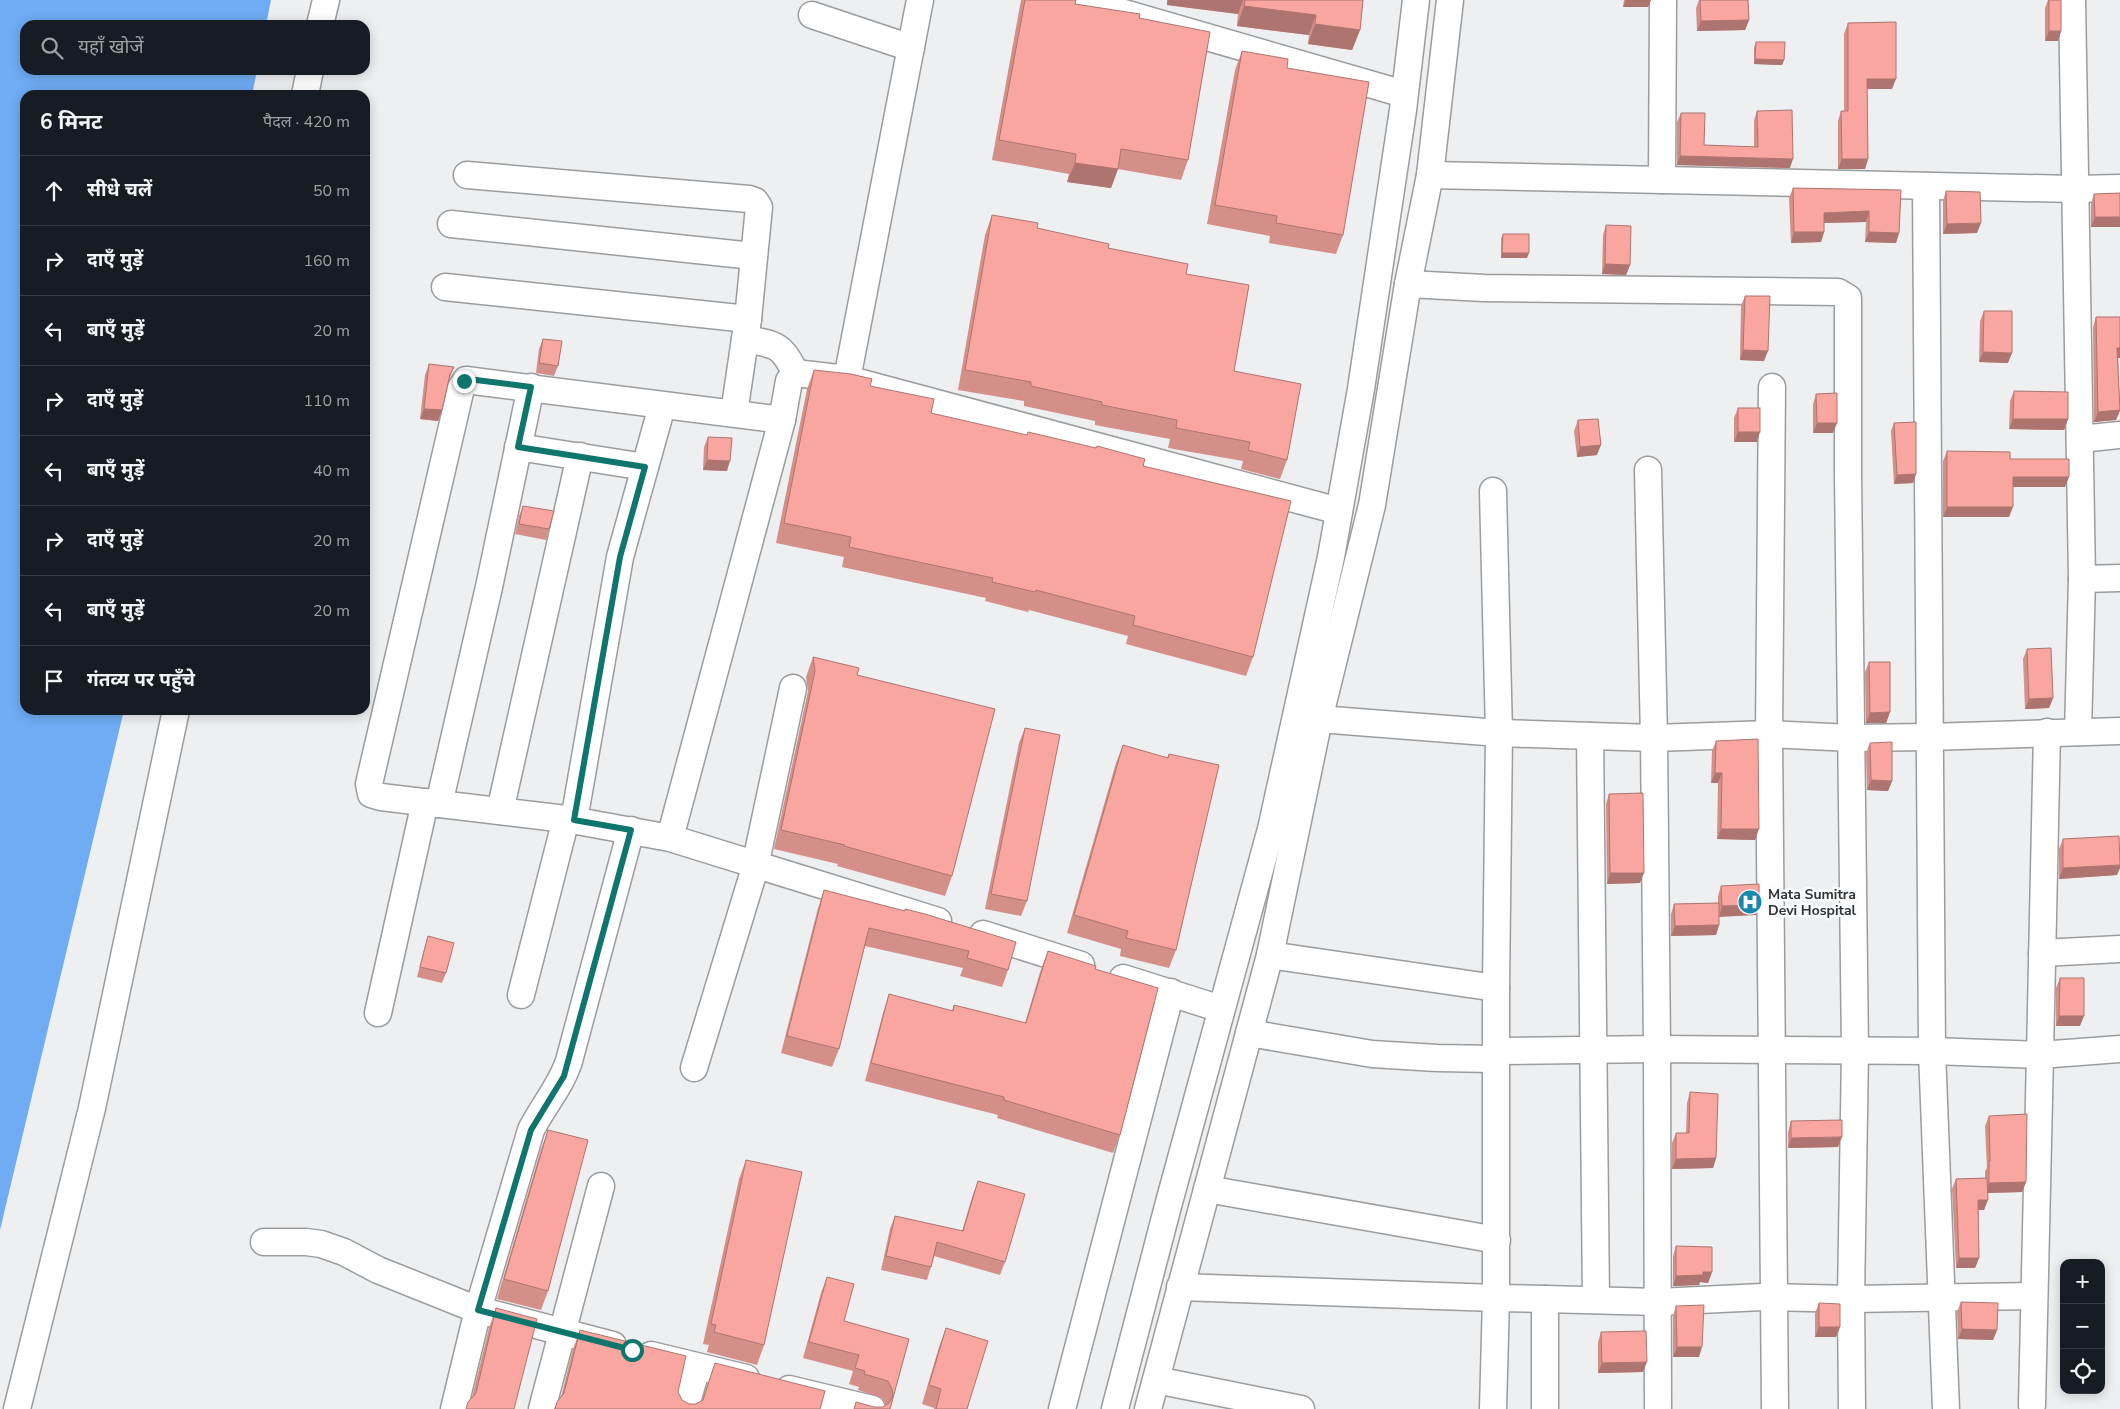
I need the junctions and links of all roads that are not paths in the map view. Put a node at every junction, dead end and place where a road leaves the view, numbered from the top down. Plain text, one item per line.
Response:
1 (326, 0) edge
2 (920, 0) edge
3 (1079, 0) edge
4 (1416, 0) edge
5 (1450, 0) edge
6 (1662, 0) edge
7 (2072, 0) edge
8 (812, 15) dead end
9 (321, 20) edge
10 (911, 48) junction
11 (309, 75) edge
12 (306, 90) edge
13 (1404, 94) junction
14 (466, 174) dead end
15 (1430, 175) junction
16 (1662, 180) junction
17 (1926, 186) junction
18 (2120, 188) edge
19 (2074, 189) junction
20 (451, 224) dead end
21 (753, 256) junction
22 (1408, 284) junction
23 (445, 286) dead end
24 (747, 329) junction
25 (796, 374) junction
26 (847, 379) junction
27 (531, 387) junction
28 (1772, 387) dead end
29 (662, 406) junction
30 (734, 414) junction
31 (782, 420) junction
32 (2120, 435) edge
33 (2080, 439) junction
34 (518, 447) junction
35 (580, 456) junction
36 (645, 467) junction
37 (1648, 470) dead end
38 (1493, 491) dead end
39 (1340, 511) junction
40 (2120, 578) edge
41 (2082, 580) junction
42 (793, 688) dead end
43 (175, 715) edge
44 (1308, 716) junction
45 (2120, 731) edge
46 (2047, 732) junction
47 (2078, 732) junction
48 (1499, 733) junction
49 (1769, 734) junction
50 (1590, 736) junction
51 (1928, 737) junction
52 (1654, 738) junction
53 (1852, 738) junction
54 (432, 803) junction
55 (500, 811) junction
56 (570, 820) junction
57 (631, 830) junction
58 (670, 838) junction
59 (756, 864) junction
60 (2120, 949) edge
61 (2042, 953) junction
62 (1270, 954) junction
63 (1496, 988) junction
64 (1170, 992) junction
65 (521, 995) dead end
66 (1221, 1009) junction
67 (378, 1013) dead end
68 (1248, 1033) junction
69 (1657, 1049) junction
70 (2120, 1049) edge
71 (1592, 1050) junction
72 (1773, 1051) junction
73 (1932, 1051) junction
74 (1855, 1052) junction
75 (1496, 1055) junction
76 (2040, 1055) junction
77 (694, 1068) dead end
78 (601, 1186) dead end
79 (1207, 1189) junction
80 (1497, 1240) junction
81 (264, 1242) dead end
82 (1180, 1287) junction
83 (2033, 1296) junction
84 (1496, 1298) junction
85 (1774, 1298) junction
86 (1942, 1298) junction
87 (1545, 1299) junction
88 (1851, 1299) junction
89 (1596, 1300) junction
90 (1658, 1302) junction
91 (478, 1310) junction
92 (563, 1332) junction
93 (697, 1366) junction
94 (1156, 1380) junction
95 (842, 1405) edge
96 (2032, 1405) dead end
97 (17, 1409) edge
98 (454, 1409) edge
99 (542, 1409) edge
100 (685, 1409) edge
101 (872, 1409) edge
102 (1062, 1409) edge
103 (1115, 1409) edge
104 (1148, 1409) edge
105 (1301, 1409) edge
106 (1493, 1409) edge
107 (1545, 1409) edge
108 (1658, 1409) edge
109 (1775, 1409) edge
110 (1852, 1409) edge
111 (1946, 1409) edge

1 - 9 street
2 - 10 street
3 - 13 street
4 - 13 street
5 - 15 street
6 - 16 street
7 - 19 street
8 - 10 street
10 - 26 street
11 - 12 street
13 - 39 street
14 - 21 street
15 - 16 street
15 - 22 street
16 - 17 street
17 - 19 street
17 - 51 street
18 - 19 street
19 - 33 street
20 - 21 street
21 - 24 street
22 - 44 street
22 - 53 street
23 - 24 street
24 - 25 street
24 - 30 street
25 - 26 street
25 - 31 street
26 - 39 street
27 - 29 street
27 - 34 street
27 - 54 street
28 - 49 street
29 - 30 street
29 - 36 street
30 - 31 street
31 - 58 street
32 - 33 street
33 - 41 street
34 - 35 street
34 - 54 street
35 - 36 street
35 - 55 street
36 - 56 street
37 - 52 street
38 - 48 street
39 - 44 street
40 - 41 street
41 - 47 street
42 - 59 street
43 - 97 street
44 - 48 street
44 - 62 street
44 - 66 street
45 - 47 street
46 - 47 street
46 - 51 street
46 - 61 street
48 - 50 street
48 - 63 street
49 - 52 street
49 - 53 street
49 - 72 street
50 - 52 street
50 - 71 street
51 - 53 street
51 - 73 street
52 - 69 street
53 - 74 street
54 - 55 street
54 - 67 street
55 - 56 street
56 - 57 street
56 - 65 street
57 - 58 street
57 - 91 street
58 - 59 street
59 - 64 street
59 - 77 street
60 - 61 street
61 - 76 street
62 - 63 street
62 - 68 street
63 - 75 street
64 - 66 street
64 - 102 street
66 - 103 street
68 - 75 street
68 - 79 street
69 - 71 street
69 - 72 street
69 - 90 street
70 - 76 street
71 - 75 street
71 - 89 street
72 - 74 street
72 - 85 street
73 - 74 street
73 - 76 street
73 - 86 street
74 - 88 street
75 - 80 street
76 - 83 street
78 - 92 street
79 - 80 street
79 - 82 street
80 - 84 street
81 - 91 street
82 - 84 street
82 - 94 street
83 - 86 street
83 - 96 street
84 - 87 street
84 - 106 street
85 - 88 street
85 - 90 street
85 - 109 street
86 - 88 street
86 - 111 street
87 - 89 street
87 - 107 street
88 - 110 street
89 - 90 street
90 - 108 street
91 - 92 street
91 - 98 street
92 - 93 street
92 - 99 street
93 - 95 street
93 - 100 street
94 - 104 street
94 - 105 street
95 - 101 street

